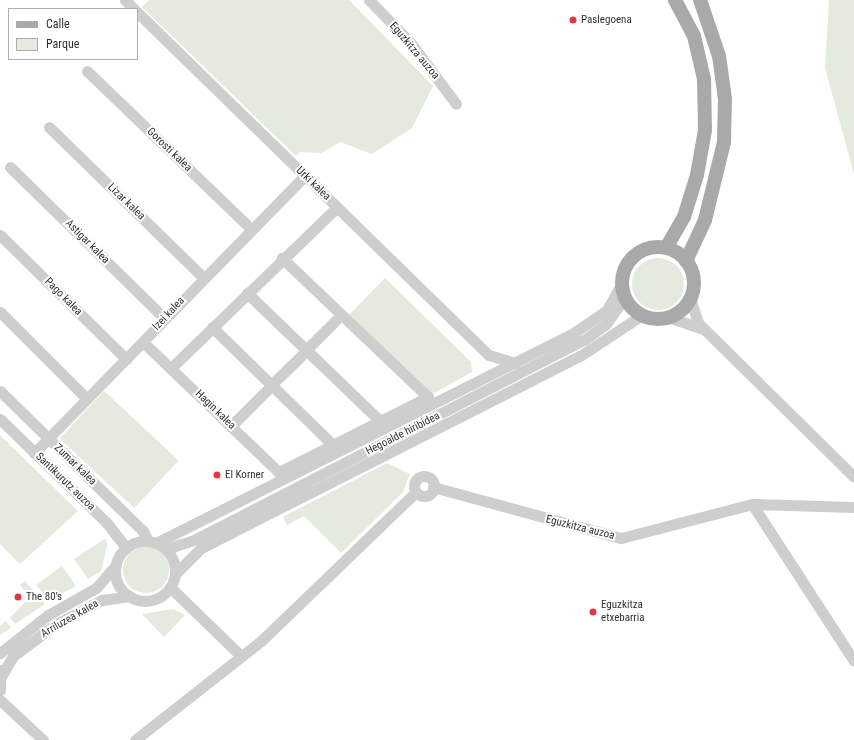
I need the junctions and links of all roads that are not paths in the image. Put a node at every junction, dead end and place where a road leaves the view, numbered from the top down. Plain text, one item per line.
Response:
1 (125, 0) edge
2 (369, 0) edge
3 (675, 0) edge
4 (700, 0) edge
5 (133, 8) edge
6 (138, 13) edge
7 (87, 71) dead end
8 (456, 104) dead end
9 (49, 127) dead end
10 (10, 167) dead end
11 (305, 175) junction
12 (337, 207) junction
13 (251, 229) junction
14 (0, 235) edge
15 (666, 248) junction
16 (282, 258) junction
17 (686, 261) junction
18 (204, 278) junction
19 (622, 283) junction
20 (247, 293) junction
21 (625, 298) junction
22 (690, 298) junction
23 (0, 312) edge
24 (642, 315) junction
25 (668, 317) junction
26 (164, 318) junction
27 (336, 320) dead end
28 (212, 327) junction
29 (704, 329) junction
30 (143, 342) junction
31 (304, 352) junction
32 (489, 355) junction
33 (126, 359) junction
34 (515, 364) junction
35 (170, 368) junction
36 (487, 377) junction
37 (269, 388) junction
38 (0, 391) edge
39 (87, 399) junction
40 (0, 419) edge
41 (380, 421) junction
42 (231, 426) junction
43 (48, 439) junction
44 (333, 445) junction
45 (34, 453) junction
46 (283, 476) junction
47 (854, 477) edge
48 (433, 487) junction
49 (416, 492) junction
50 (752, 504) junction
51 (854, 507) edge
52 (157, 544) junction
53 (126, 548) junction
54 (116, 564) junction
55 (175, 574) junction
56 (170, 587) junction
57 (130, 596) junction
58 (0, 653) edge
59 (242, 656) junction
60 (854, 661) edge
61 (1, 672) edge
62 (0, 690) edge
63 (0, 700) edge
64 (43, 740) edge
65 (135, 740) edge

1 - 5 street
2 - 8 street, Eguzkitza auzoa
3 - 15 main road
4 - 17 main road
6 - 11 street, Urki kalea
7 - 13 street, Gorosti kalea
9 - 18 street, Lizar kalea
10 - 26 street, Astigar kalea
11 - 12 street, Urki kalea
11 - 13 street, Izei kalea
12 - 16 street
12 - 32 street, Urki kalea
13 - 18 street, Izei kalea
14 - 33 street, Pago kalea
15 - 17 main road
15 - 19 main road
16 - 20 street
16 - 41 street, Hegoalde hiribidea
17 - 22 main road
18 - 26 street, Izei kalea
19 - 21 main road
19 - 34 street
20 - 28 street
20 - 31 street, Hegoalde hiribidea
21 - 24 main road
21 - 52 street, Hegoalde hiribidea
22 - 25 main road
22 - 29 street
23 - 39 street
24 - 25 main road
24 - 55 street
25 - 29 street
26 - 30 street, Izei kalea
27 - 31 street
28 - 35 street
28 - 37 street
29 - 47 street
30 - 33 street, Izei kalea
30 - 35 street, Hagin kalea
31 - 37 street
31 - 41 street, Hegoalde hiribidea
32 - 34 street
32 - 36 street
33 - 39 street, Izei kalea
34 - 36 street
35 - 42 street, Hagin kalea
36 - 46 street
37 - 42 street
37 - 44 street
38 - 43 street, Zumar kalea
39 - 43 street, Izei kalea
40 - 45 street, Santikurutz auzoa
41 - 44 street, Hegoalde hiribidea
42 - 46 street, Hagin kalea
43 - 45 street, Izei kalea
43 - 52 street, Zumar kalea
44 - 46 street, Hegoalde hiribidea
45 - 53 street, Santikurutz auzoa
46 - 52 street
48 - 49 street, Eguzkitza auzoa
48 - 49 street, Eguzkitza auzoa
48 - 50 street, Eguzkitza auzoa
49 - 59 street, Eguzkitza auzoa
50 - 51 street, Eguzkitza auzoa
50 - 60 street
52 - 53 street
52 - 55 street
53 - 54 street
54 - 57 street
54 - 58 street, Arriluzea kalea
55 - 56 street
56 - 57 street
56 - 59 street
57 - 61 street, Arriluzea kalea
59 - 65 street, Eguzkitza auzoa
61 - 62 street, Arriluzea kalea
63 - 64 street

